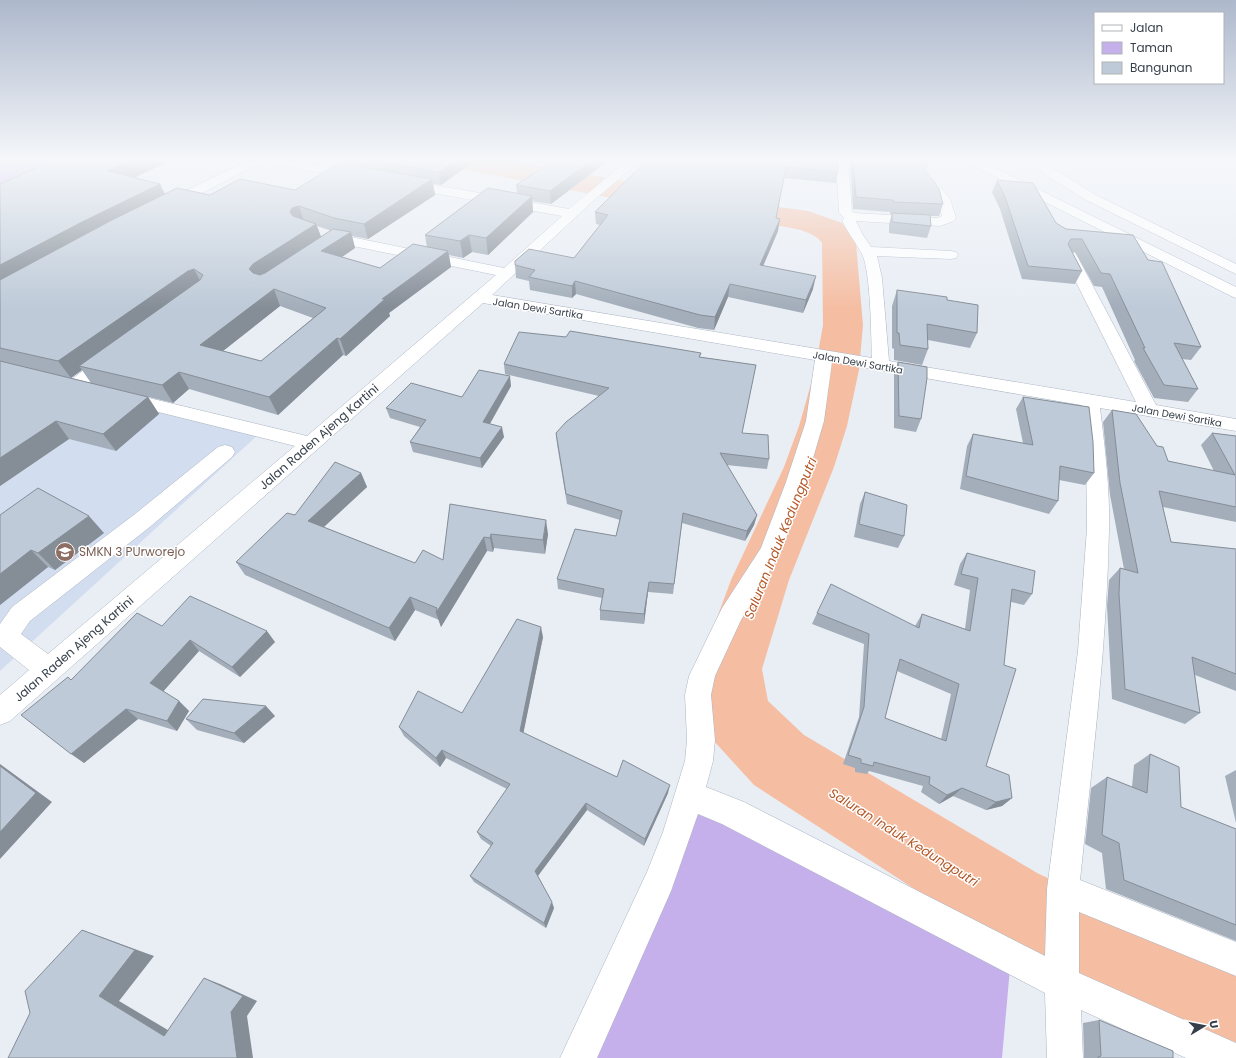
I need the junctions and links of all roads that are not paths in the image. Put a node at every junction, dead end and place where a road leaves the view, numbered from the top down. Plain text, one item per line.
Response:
1 (159, 209) edge
2 (546, 209) edge
3 (577, 209) edge
4 (846, 209) edge
5 (947, 209) edge
6 (1069, 209) edge
7 (1115, 209) edge
8 (154, 212) edge
9 (572, 214) junction
10 (851, 218) junction
11 (317, 250) edge
12 (867, 251) junction
13 (951, 256) dead end
14 (1070, 256) edge
15 (1236, 270) edge
16 (508, 273) junction
17 (1236, 293) edge
18 (480, 298) junction
19 (120, 351) edge
20 (825, 356) junction
21 (876, 365) junction
22 (1090, 401) junction
23 (1149, 410) junction
24 (1236, 425) edge
25 (312, 444) junction
26 (225, 452) dead end
27 (49, 670) junction
28 (0, 712) edge
29 (689, 795) junction
30 (1063, 896) junction
31 (1236, 959) edge
32 (1062, 974) junction
33 (578, 1058) edge
34 (1065, 1058) edge
35 (1227, 1058) edge

1 - 8 street
2 - 9 street
3 - 9 street, Jalan Raden Ajeng Kartini
4 - 10 street
5 - 10 street
6 - 17 street
7 - 15 street
9 - 16 street, Jalan Raden Ajeng Kartini
10 - 12 street
11 - 16 street
12 - 13 street
12 - 21 street
14 - 23 street
16 - 18 street, Jalan Raden Ajeng Kartini
18 - 20 street, Jalan Dewi Sartika
18 - 25 street, Jalan Raden Ajeng Kartini
19 - 25 street
20 - 21 street, Jalan Dewi Sartika
20 - 29 street
21 - 22 street, Jalan Dewi Sartika
22 - 23 street, Jalan Dewi Sartika
22 - 30 street
23 - 24 street, Jalan Dewi Sartika
25 - 27 street, Jalan Raden Ajeng Kartini
26 - 27 street
27 - 28 street, Jalan Raden Ajeng Kartini
29 - 32 street
29 - 33 street
30 - 31 street
30 - 32 street
32 - 34 street
32 - 35 street

